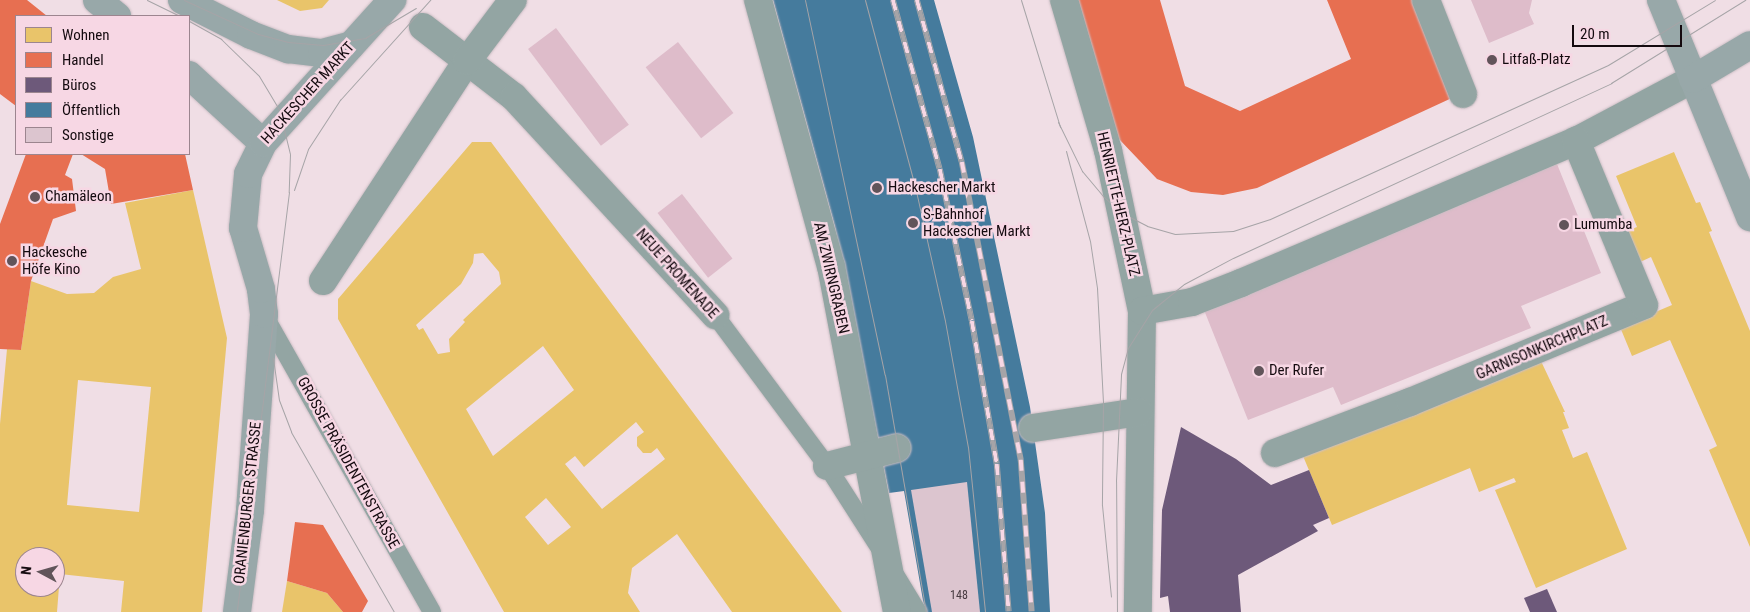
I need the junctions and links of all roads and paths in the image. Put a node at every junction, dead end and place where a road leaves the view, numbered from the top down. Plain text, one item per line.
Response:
1 (97, 0) edge
2 (182, 0) edge
3 (392, 0) edge
4 (513, 0) edge
5 (758, 0) edge
6 (1064, 0) edge
7 (1426, 0) edge
8 (1661, 0) edge
9 (116, 15) edge
10 (423, 27) dead end
11 (351, 45) junction
12 (1750, 45) edge
13 (467, 61) junction
14 (190, 76) edge
15 (1694, 79) junction
16 (1463, 94) dead end
17 (1576, 141) junction
18 (263, 143) junction
19 (1750, 217) edge
20 (323, 280) dead end
21 (1142, 311) junction
22 (264, 314) junction
23 (715, 315) joint
24 (259, 394) joint
25 (1139, 412) junction
26 (1033, 428) dead end
27 (897, 448) dead end
28 (1275, 453) dead end
29 (868, 454) junction
30 (827, 466) junction
31 (887, 560) junction
32 (237, 612) edge
33 (432, 612) edge
34 (897, 612) edge
35 (918, 612) edge
36 (1138, 612) edge

1 - 9 street
2 - 11 street
3 - 11 street, HACKESCHER MARKT
4 - 13 street
5 - 29 street, AM ZWIRNGRABEN
6 - 21 street, HENRIETTE-HERZ-PLATZ
7 - 16 street
8 - 15 street
10 - 13 street, NEUE PROMENADE
11 - 18 street, HACKESCHER MARKT
12 - 15 street
13 - 20 street
13 - 23 street, NEUE PROMENADE
14 - 18 street
15 - 17 street
15 - 19 street
17 - 21 street
17 - 28 street, GARNISONKIRCHPLATZ
18 - 22 street, HACKESCHER MARKT
21 - 25 street, HENRIETTE-HERZ-PLATZ
22 - 24 street, HACKESCHER MARKT
22 - 33 lane, GROSSE PRÄSIDENTENSTRASSE
23 - 30 lane, NEUE PROMENADE
24 - 32 street, ORANIENBURGER STRASSE
25 - 26 street
25 - 36 street, HENRIETTE-HERZ-PLATZ
27 - 29 street
29 - 30 street
29 - 31 street, AM ZWIRNGRABEN
30 - 31 lane, NEUE PROMENADE
31 - 34 street, NEUE PROMENADE
31 - 35 lane, NEUE PROMENADE

